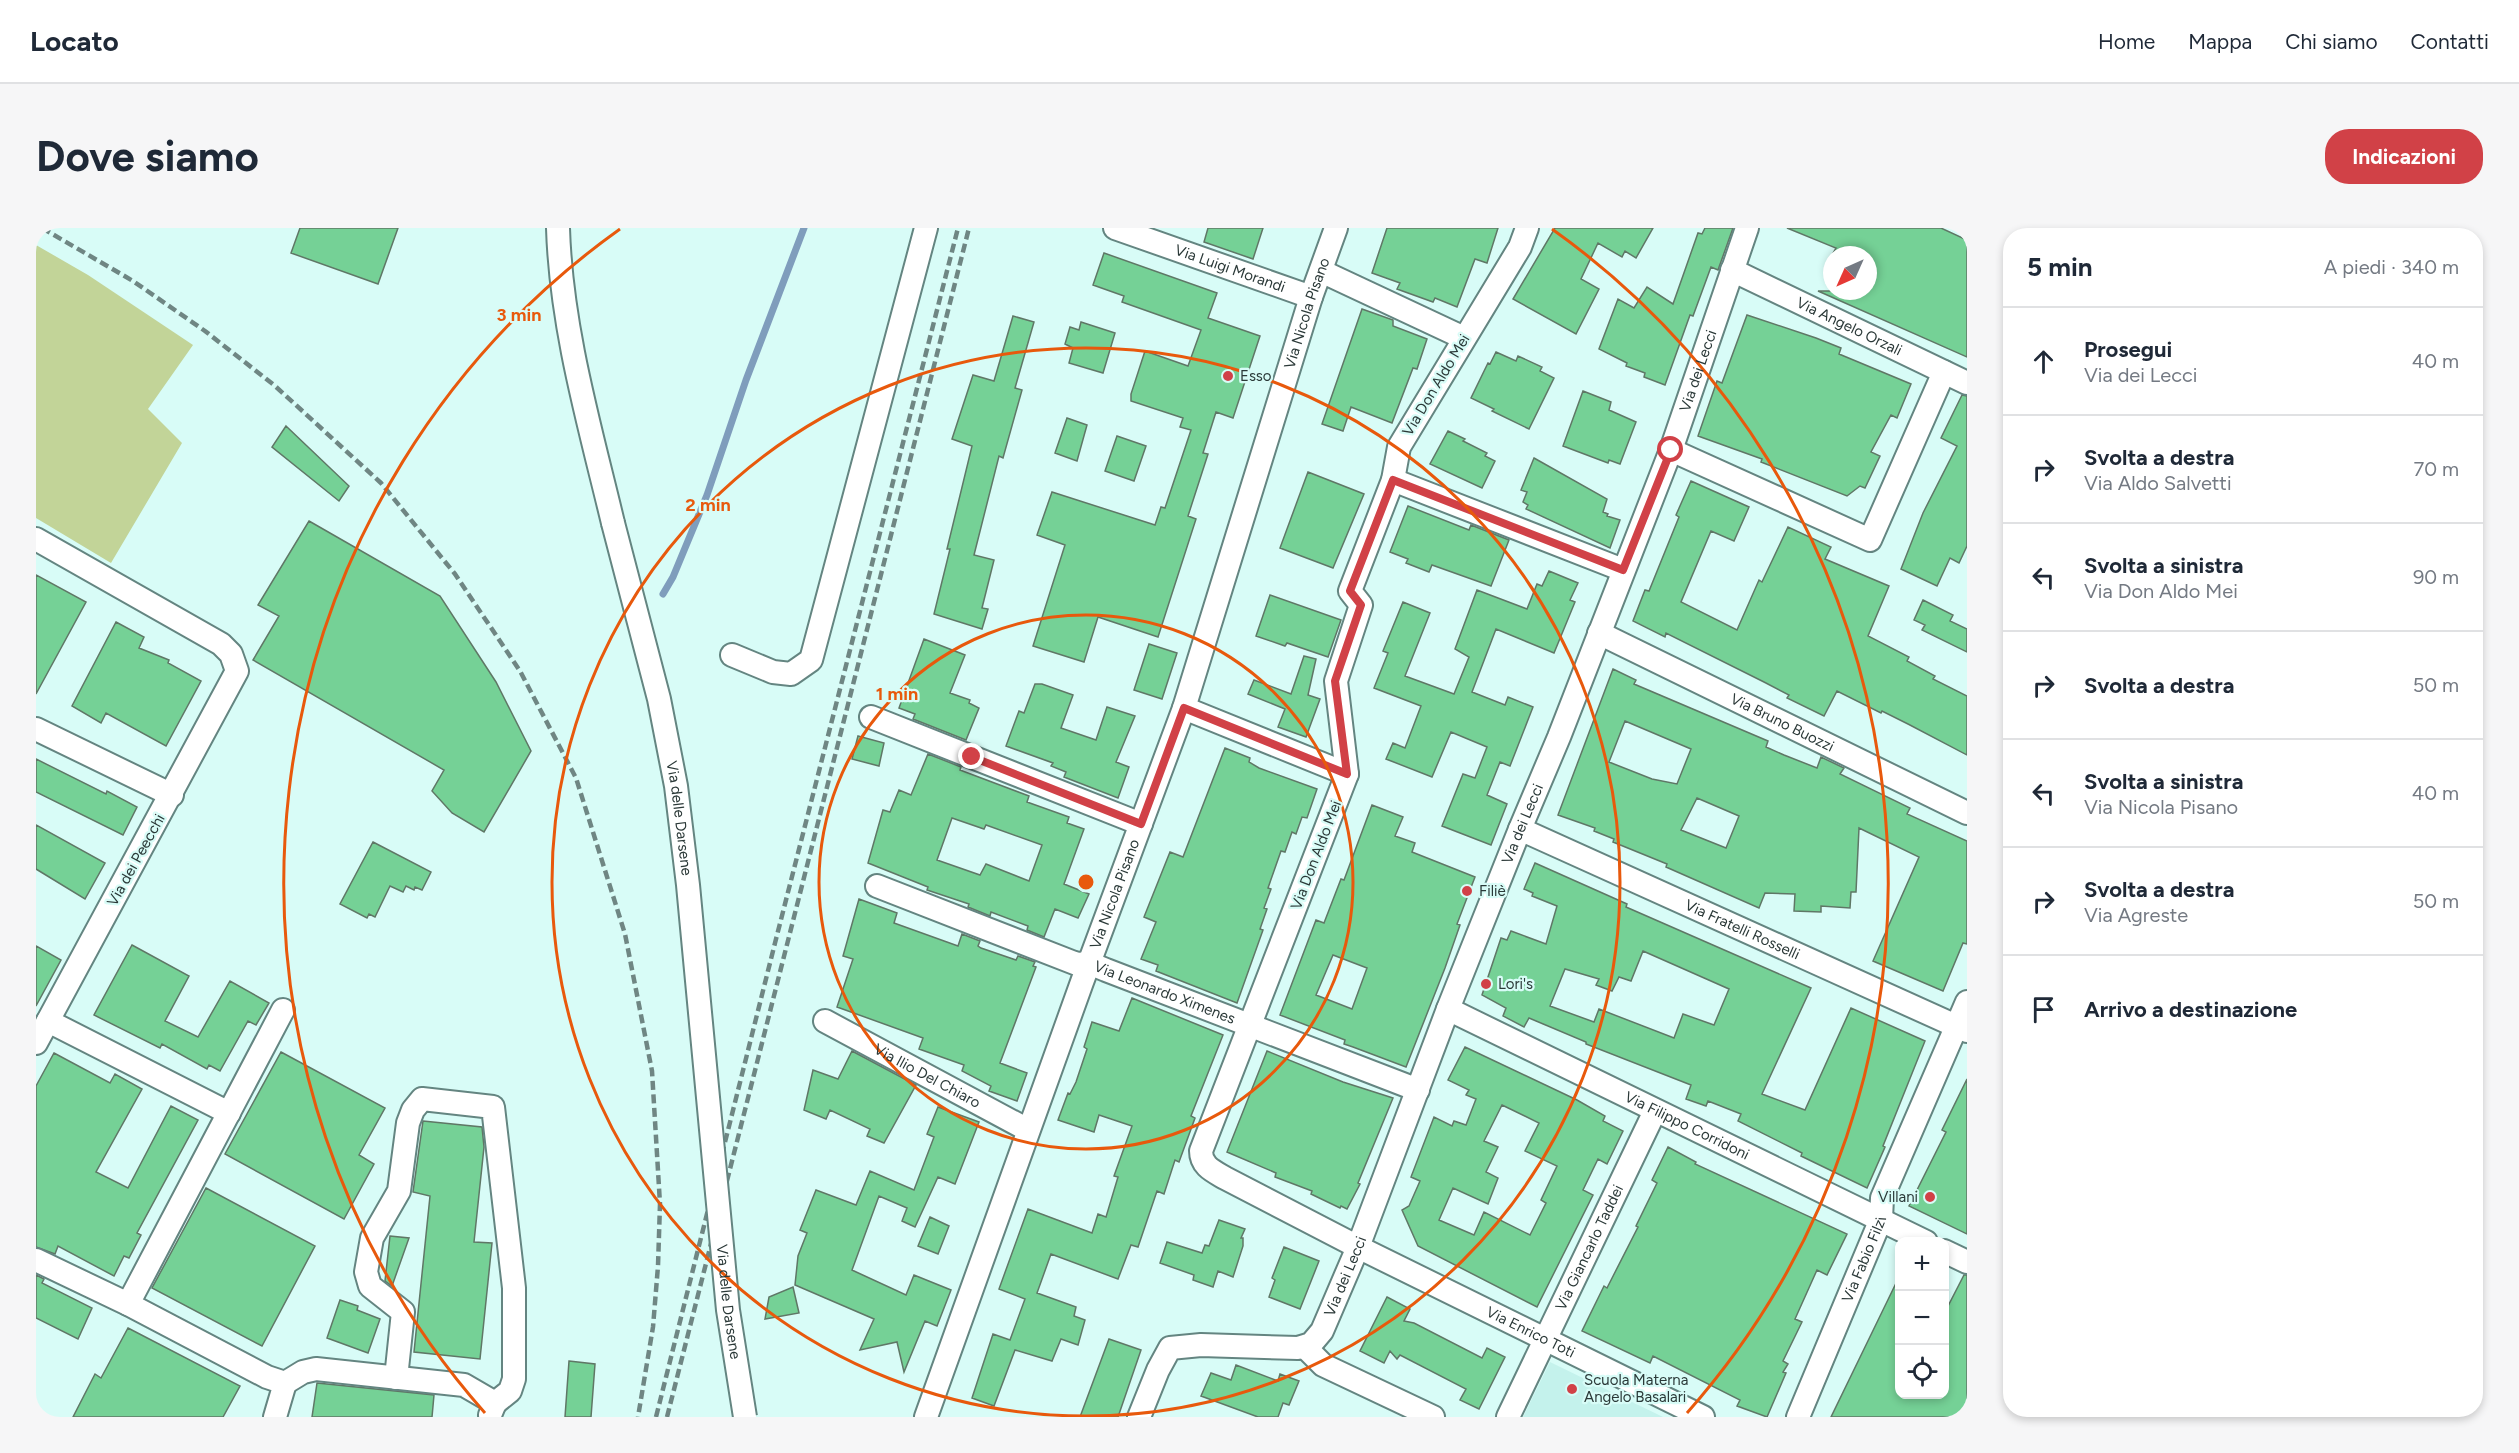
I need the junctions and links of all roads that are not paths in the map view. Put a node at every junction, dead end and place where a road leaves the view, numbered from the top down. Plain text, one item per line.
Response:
1 (558, 228) edge
2 (926, 228) edge
3 (1115, 228) edge
4 (1336, 228) edge
5 (1527, 228) edge
6 (1747, 228) edge
7 (1732, 270) junction
8 (1321, 271) junction
9 (1311, 297) junction
10 (1464, 338) junction
11 (1944, 372) junction
12 (1967, 383) edge
13 (1671, 450) junction
14 (1393, 480) junction
15 (36, 539) edge
16 (1623, 570) junction
17 (1599, 633) junction
18 (732, 655) dead end
19 (1184, 708) junction
20 (872, 717) dead end
21 (36, 729) edge
22 (1347, 774) junction
23 (172, 795) junction
24 (1967, 813) edge
25 (1141, 824) junction
26 (1520, 828) junction
27 (877, 886) dead end
28 (1089, 963) junction
29 (1967, 1002) edge
30 (1448, 1009) junction
31 (283, 1010) dead end
32 (48, 1021) junction
33 (825, 1021) dead end
34 (1251, 1024) junction
35 (1962, 1028) edge
36 (36, 1043) edge
37 (1418, 1090) junction
38 (1655, 1111) junction
39 (229, 1113) junction
40 (1028, 1130) junction
41 (1881, 1219) junction
42 (1916, 1237) edge
43 (1358, 1247) junction
44 (1949, 1253) edge
45 (36, 1260) edge
46 (1967, 1262) edge
47 (128, 1304) junction
48 (1545, 1340) junction
49 (1305, 1347) junction
50 (396, 1377) junction
51 (285, 1383) junction
52 (492, 1410) edge
53 (275, 1417) edge
54 (744, 1417) edge
55 (926, 1417) edge
56 (1139, 1417) edge
57 (1433, 1417) edge
58 (1508, 1417) edge
59 (1703, 1417) edge
60 (1798, 1417) edge

1 - 54 street, Via delle Darsene, bridge
2 - 18 street
3 - 9 street, Via Luigi Morandi
4 - 8 street, Via Nicola Pisano
5 - 10 street, Via Don Aldo Mei
6 - 7 street, Via dei Lecci
7 - 11 street, Via Angelo Orzali
7 - 13 street, Via dei Lecci
8 - 9 street, Via Nicola Pisano
8 - 10 street
9 - 19 street, Via Nicola Pisano
10 - 14 street, Via Don Aldo Mei
11 - 12 street, Via Angelo Orzali
11 - 13 street
13 - 16 street, Via dei Lecci
14 - 16 street
14 - 22 street, Via Don Aldo Mei
15 - 23 street, Via dei Peecchi
16 - 17 street, Via dei Lecci
17 - 24 street, Via Bruno Buozzi
17 - 26 street, Via dei Lecci
19 - 22 street
19 - 25 street, Via Nicola Pisano
20 - 25 street
21 - 23 street
22 - 34 street, Via Don Aldo Mei
23 - 32 street, Via dei Peecchi
25 - 28 street, Via Nicola Pisano
26 - 30 street, Via dei Lecci
26 - 35 street, Via Fratelli Rosselli
27 - 28 street, Via Leonardo Ximenes
28 - 34 street, Via Leonardo Ximenes
28 - 40 street, Via Nicola Pisano
29 - 35 street, Via Fabio Filzi
30 - 37 street, Via dei Lecci
30 - 38 street, Via Filippo Corridoni
31 - 39 street
32 - 36 street, Via dei Peecchi
32 - 39 street
33 - 40 street, Via Ilio Del Chiaro
34 - 37 street, Via Leonardo Ximenes
34 - 43 street, Via Don Aldo Mei
35 - 41 street, Via Fabio Filzi
37 - 43 street, Via dei Lecci
38 - 41 street, Via Filippo Corridoni
38 - 48 street, Via Giancarlo Taddei
39 - 47 street
40 - 55 street, Via Nicola Pisano
41 - 42 street, Via Filippo Corridoni
41 - 60 street, Via Fabio Filzi
43 - 48 street, Via Enrico Toti
43 - 49 street, Via dei Lecci
44 - 46 street
45 - 47 street
47 - 51 street
48 - 58 street, Via Giancarlo Taddei
48 - 59 street, Via Enrico Toti
49 - 56 street
49 - 57 street
50 - 51 street
50 - 52 street
50 - 52 street
51 - 53 street

